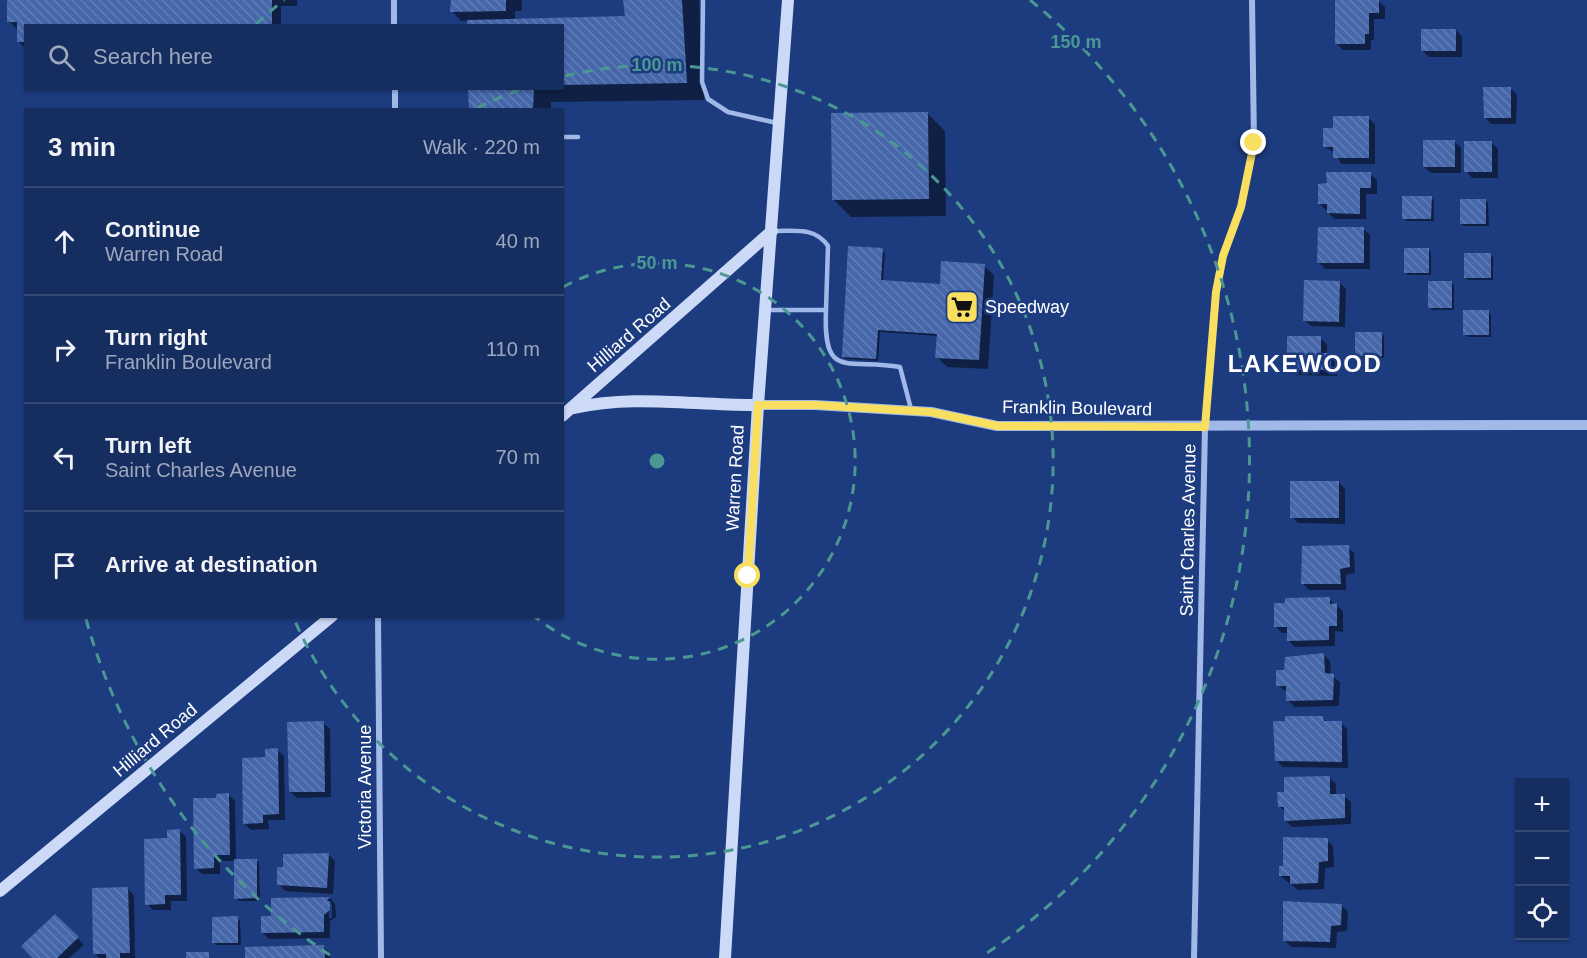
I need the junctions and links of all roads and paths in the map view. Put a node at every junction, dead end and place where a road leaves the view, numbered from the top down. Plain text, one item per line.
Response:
1 (394, 0) edge
2 (703, 0) edge
3 (788, 0) edge
4 (1252, 0) edge
5 (394, 24) edge
6 (395, 90) edge
7 (395, 108) edge
8 (779, 123) junction
9 (564, 137) edge
10 (578, 137) dead end
11 (772, 231) junction
12 (766, 310) junction
13 (826, 310) junction
14 (758, 405) junction
15 (911, 410) junction
16 (566, 413) edge
17 (1587, 425) edge
18 (1205, 427) junction
19 (330, 618) edge
20 (378, 618) edge
21 (0, 891) edge
22 (381, 958) edge
23 (725, 958) edge
24 (1194, 958) edge

1 - 5 street
2 - 8 lane
3 - 8 main road, Warren Road
4 - 18 street, Saint Charles Avenue
6 - 7 street
8 - 11 main road, Warren Road
9 - 10 lane
11 - 12 main road, Warren Road
11 - 13 lane
11 - 16 main road, Hilliard Road
12 - 13 lane
12 - 14 main road, Warren Road
13 - 15 lane
14 - 15 street, Franklin Boulevard
14 - 16 main road, Franklin Boulevard
14 - 23 main road, Warren Road
15 - 18 street, Franklin Boulevard
17 - 18 street, Franklin Boulevard
18 - 24 street, Saint Charles Avenue
19 - 21 main road, Hilliard Road
20 - 22 street, Victoria Avenue

